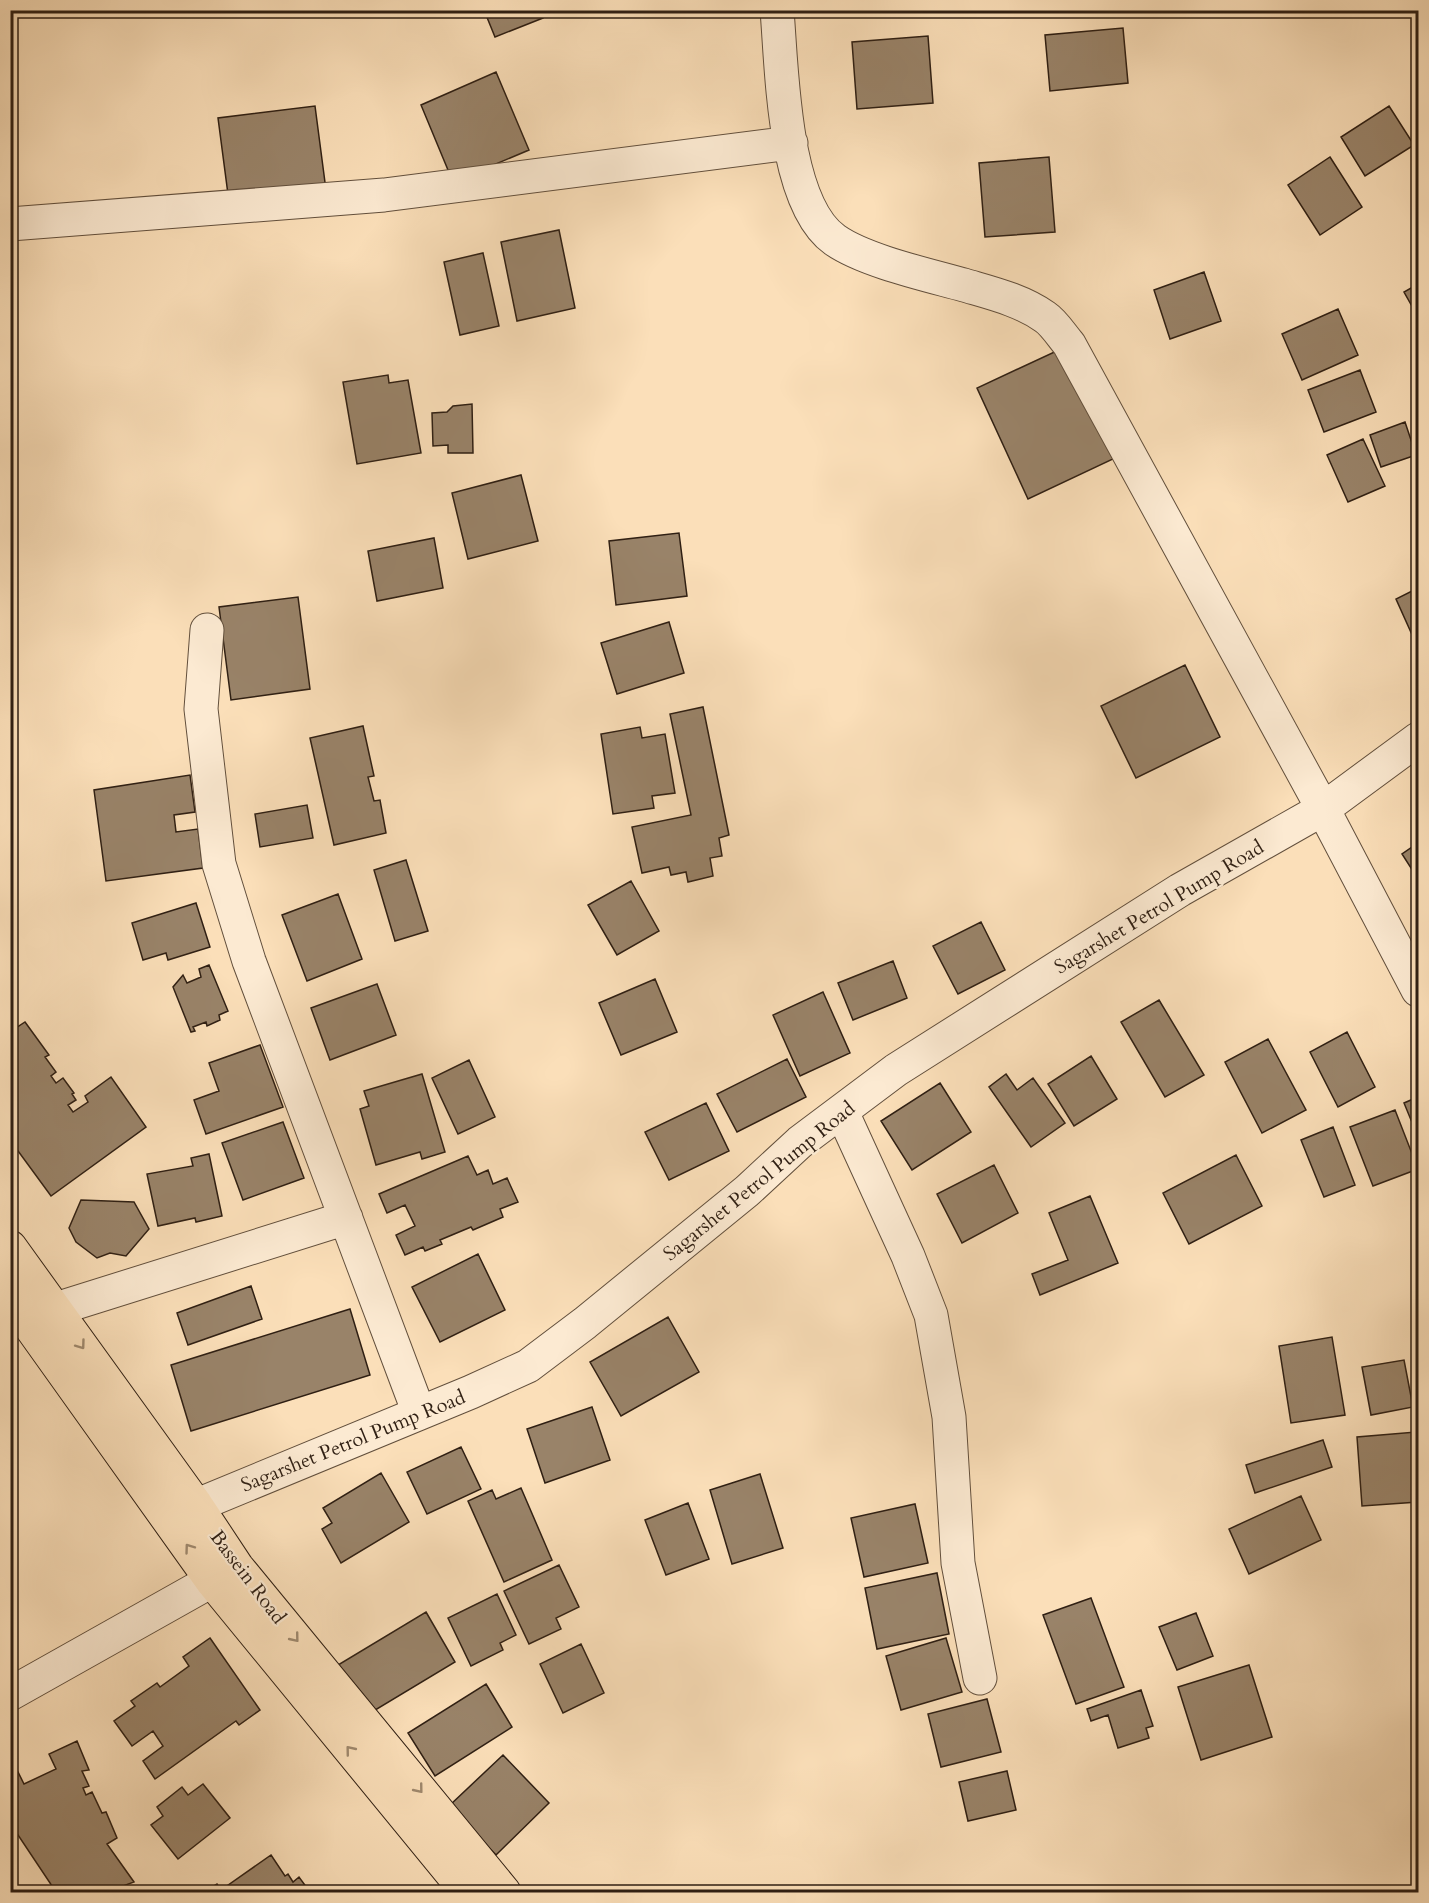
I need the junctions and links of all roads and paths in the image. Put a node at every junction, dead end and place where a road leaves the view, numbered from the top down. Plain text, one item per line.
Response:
1 (777, 10) edge
2 (791, 143) junction
3 (10, 224) edge
4 (207, 630) dead end
5 (1419, 739) edge
6 (1323, 809) junction
7 (1419, 990) edge
8 (842, 1112) junction
9 (346, 1218) junction
10 (10, 1247) edge
11 (31, 1310) edge
12 (419, 1413) junction
13 (182, 1511) junction
14 (224, 1574) junction
15 (980, 1678) dead end
16 (10, 1694) edge
17 (466, 1893) edge
18 (504, 1893) edge

1 - 2 street
2 - 3 street
2 - 6 street
4 - 9 street
5 - 6 street, Sagarshet Petrol Pump Road
6 - 7 street
6 - 8 street, Sagarshet Petrol Pump Road
8 - 12 street, Sagarshet Petrol Pump Road
8 - 15 street
9 - 11 street
9 - 12 street
10 - 11 main road, Bassein Road
11 - 13 main road, Bassein Road
12 - 13 street, Sagarshet Petrol Pump Road
13 - 14 main road, Bassein Road
14 - 16 street
17 -> 14 main road, Bassein Road
14 -> 18 main road, Bassein Road

